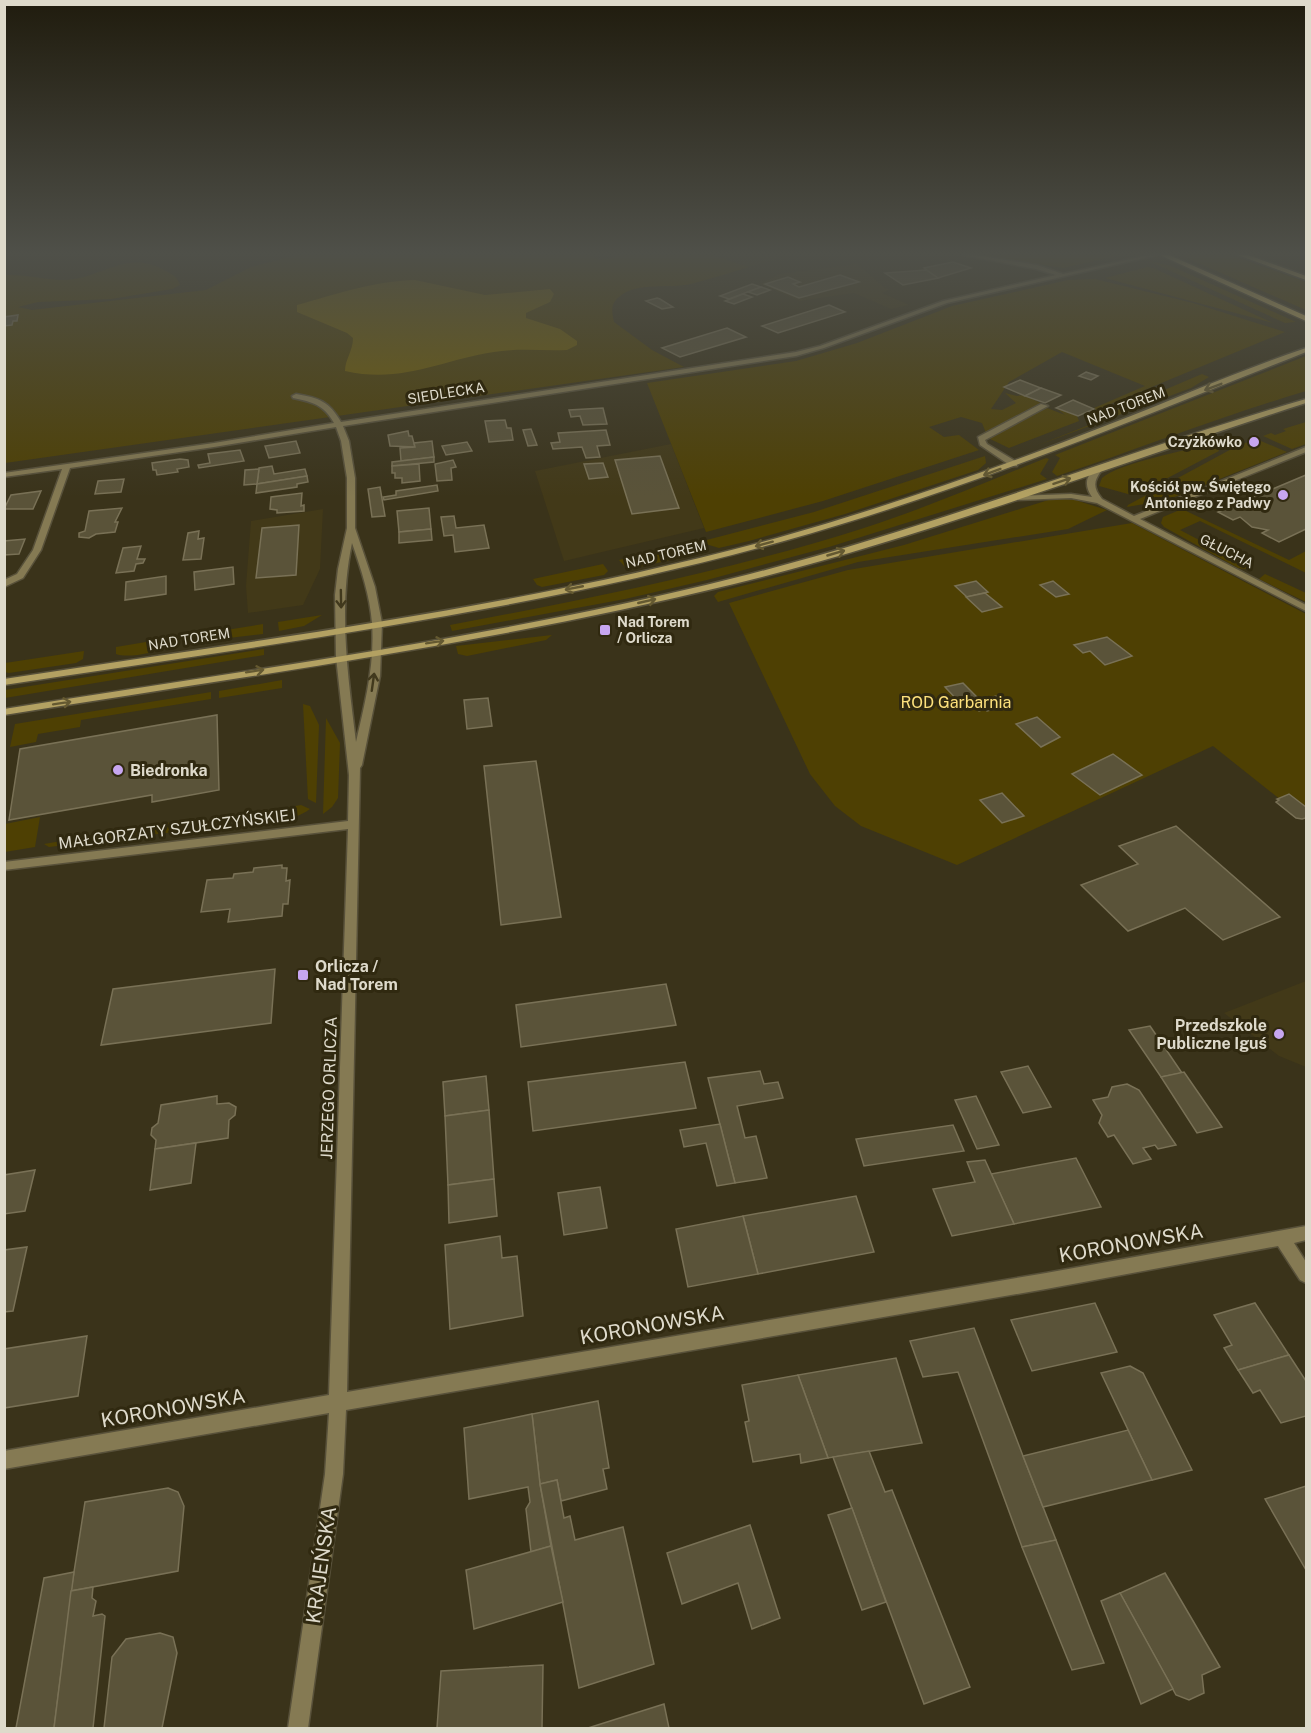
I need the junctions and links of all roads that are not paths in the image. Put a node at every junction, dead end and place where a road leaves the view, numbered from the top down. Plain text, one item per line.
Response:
1 (852, 336) edge
2 (1306, 350) edge
3 (296, 396) dead end
4 (1306, 401) edge
5 (1044, 406) dead end
6 (339, 425) junction
7 (1306, 449) edge
8 (1014, 464) junction
9 (67, 466) junction
10 (1098, 470) junction
11 (4, 475) edge
12 (1012, 498) junction
13 (1099, 501) junction
14 (1135, 519) junction
15 (351, 528) junction
16 (4, 584) edge
17 (1306, 608) edge
18 (377, 623) junction
19 (341, 629) junction
20 (377, 651) junction
21 (340, 657) junction
22 (4, 682) edge
23 (4, 712) edge
24 (355, 775) junction
25 (354, 824) junction
26 (4, 866) edge
27 (1306, 1233) edge
28 (1282, 1238) junction
29 (1306, 1275) edge
30 (338, 1402) junction
31 (4, 1460) edge
32 (298, 1728) edge

1 - 6 street, SIEDLECKA
2 -> 8 main road, NAD TOREM
3 - 6 street
4 - 10 main road
5 - 8 street
6 - 9 street, SIEDLECKA
6 - 15 street
7 - 14 street
8 -> 18 main road, NAD TOREM
9 - 11 street, SIEDLECKA
9 - 16 street
12 -> 10 main road
10 - 13 street
12 - 13 street, GŁUCHA
20 -> 12 main road
13 - 14 street, GŁUCHA
14 - 17 street, GŁUCHA
15 - 18 street, JERZEGO ORLICZA
15 -> 19 street, JERZEGO ORLICZA
18 - 19 main road, NAD TOREM
18 - 20 street, JERZEGO ORLICZA
19 - 21 street, JERZEGO ORLICZA
19 - 22 main road, NAD TOREM
20 - 21 main road
24 -> 20 street, JERZEGO ORLICZA
23 -> 21 main road
21 - 24 street, JERZEGO ORLICZA
24 - 25 street, JERZEGO ORLICZA
25 - 26 street, MAŁGORZATY SZUŁCZYŃSKIEJ
25 - 30 street, JERZEGO ORLICZA
27 - 28 street, KORONOWSKA
28 - 29 street
28 - 30 street, KORONOWSKA
30 - 31 street, KORONOWSKA
30 - 32 street, KRAJEŃSKA

